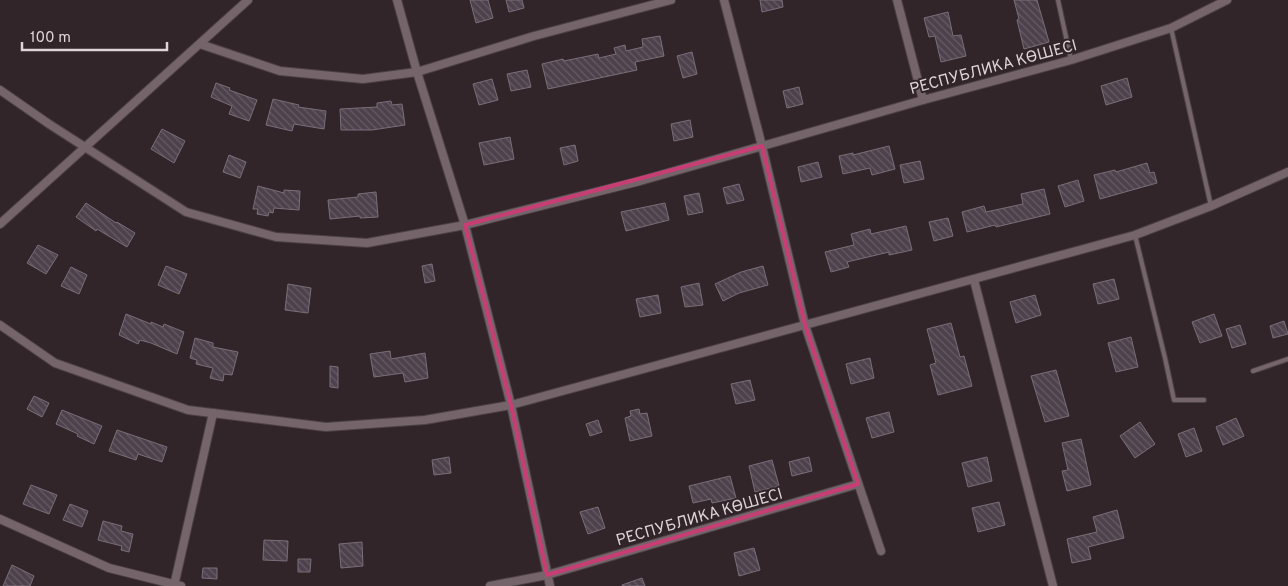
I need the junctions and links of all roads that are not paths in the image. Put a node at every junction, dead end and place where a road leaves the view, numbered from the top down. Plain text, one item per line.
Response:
1 (248, 0) edge
2 (397, 0) edge
3 (671, 0) edge
4 (724, 0) edge
5 (897, 0) edge
6 (1058, 0) edge
7 (1227, 0) edge
8 (1172, 28) junction
9 (200, 44) junction
10 (1071, 60) junction
11 (417, 72) junction
12 (0, 90) edge
13 (923, 100) junction
14 (762, 146) junction
15 (85, 148) junction
16 (1288, 172) edge
17 (1211, 206) junction
18 (0, 224) edge
19 (465, 225) junction
20 (1135, 235) junction
21 (974, 280) junction
22 (0, 325) edge
23 (805, 325) junction
24 (1288, 359) edge
25 (1253, 371) dead end
26 (1204, 400) dead end
27 (511, 405) junction
28 (212, 413) junction
29 (858, 484) junction
30 (0, 519) edge
31 (881, 551) dead end
32 (546, 575) junction
33 (176, 585) edge
34 (490, 586) edge
35 (550, 586) edge
36 (1052, 586) edge

1 - 9 street
2 - 11 street
3 - 11 street
4 - 14 street
5 - 13 street
6 - 10 lane
7 - 8 street, РЕСПУБЛИКА КӨШЕСІ
8 - 10 street, РЕСПУБЛИКА КӨШЕСІ
8 - 17 lane
9 - 11 street
9 - 15 street
10 - 13 street, РЕСПУБЛИКА КӨШЕСІ
11 - 19 street
12 - 15 street, РЕСПУБЛИКА КӨШЕСІ
13 - 14 street, РЕСПУБЛИКА КӨШЕСІ
14 - 19 street, РЕСПУБЛИКА КӨШЕСІ
14 - 23 street
15 - 18 street
15 - 19 street, РЕСПУБЛИКА КӨШЕСІ
16 - 17 street
17 - 20 street
19 - 27 street
20 - 21 street
20 - 26 lane
21 - 23 street
21 - 36 street
22 - 28 street
23 - 27 street
23 - 29 street
24 - 25 lane
27 - 28 street
27 - 32 street
28 - 33 street
29 - 31 street
29 - 32 street, РЕСПУБЛИКА КӨШЕСІ
30 - 33 street
32 - 34 street, РЕСПУБЛИКА КӨШЕСІ
32 - 35 street

